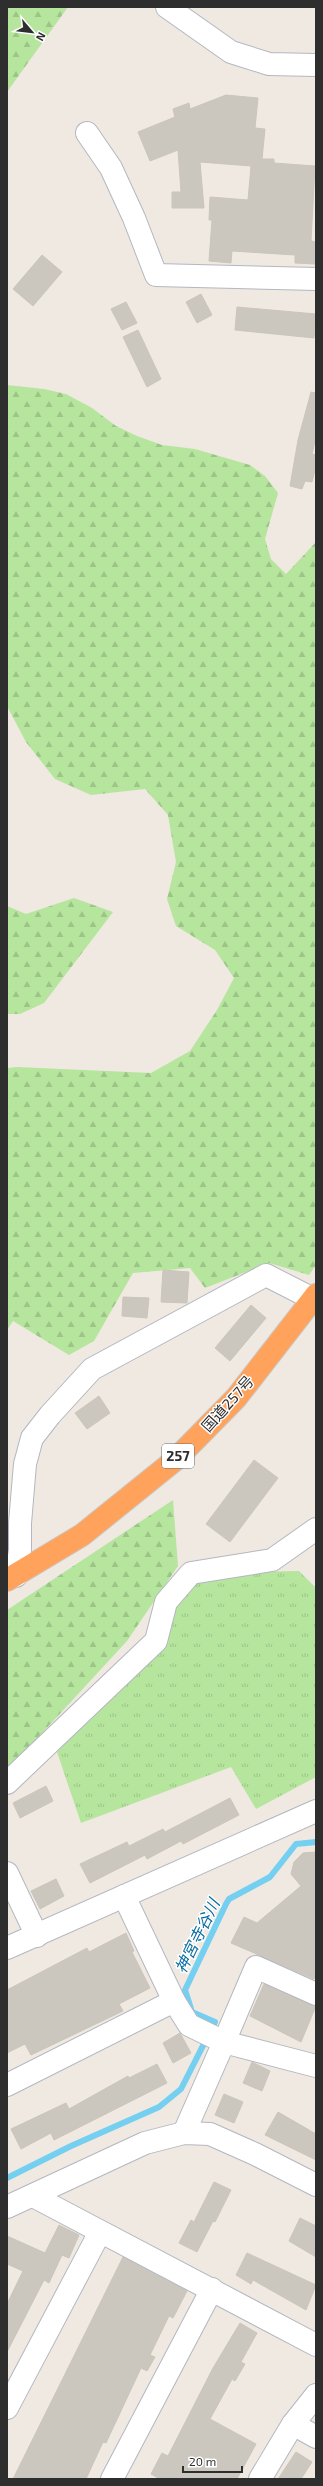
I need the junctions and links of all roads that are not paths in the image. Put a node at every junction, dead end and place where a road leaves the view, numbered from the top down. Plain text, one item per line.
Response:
1 (167, 7) edge
2 (316, 65) edge
3 (87, 133) dead end
4 (316, 279) edge
5 (315, 1297) edge
6 (316, 1530) edge
7 (12, 1578) edge
8 (7, 1783) edge
9 (316, 1811) edge
10 (7, 1873) edge
11 (124, 1896) junction
12 (37, 1936) junction
13 (7, 1948) edge
14 (316, 1994) edge
15 (174, 2001) junction
16 (222, 2042) junction
17 (316, 2066) edge
18 (7, 2085) edge
19 (184, 2134) junction
20 (316, 2186) edge
21 (33, 2196) junction
22 (7, 2207) edge
23 (100, 2232) junction
24 (212, 2290) junction
25 (316, 2345) edge
26 (316, 2395) edge
27 (7, 2408) edge
28 (294, 2424) junction
29 (316, 2437) edge
30 (112, 2479) edge
31 (260, 2479) edge

1 - 2 street
3 - 4 street
5 - 7 highway, 国道257号 / 257
5 - 7 street
6 - 8 street
9 - 11 street
10 - 12 street
11 - 12 street
11 - 15 street
12 - 13 street
14 - 16 street
15 - 16 street
15 - 18 street
16 - 17 street
16 - 19 street
19 - 20 street
19 - 21 street
21 - 22 street
21 - 23 street
23 - 24 street
23 - 27 street
24 - 25 street
24 - 30 street
26 - 28 street
28 - 29 street
28 - 31 street

